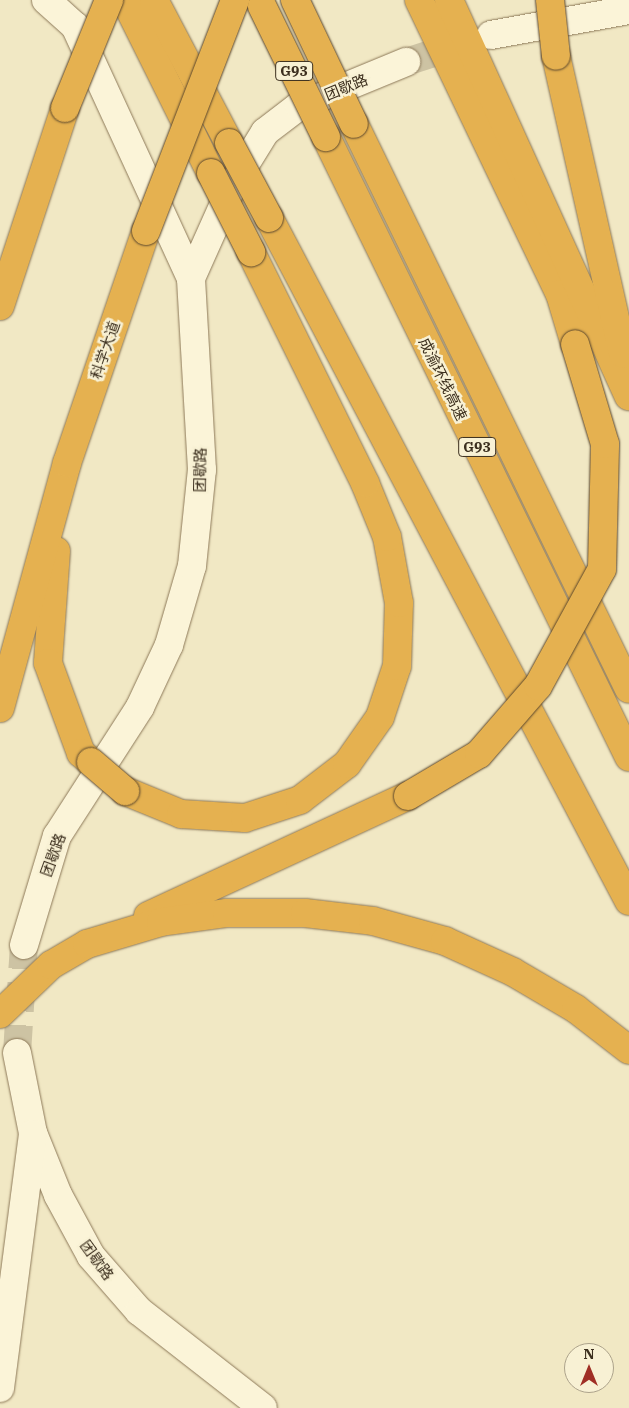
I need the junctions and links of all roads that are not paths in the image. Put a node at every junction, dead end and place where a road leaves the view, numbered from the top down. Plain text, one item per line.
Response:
1 (46, 0) edge
2 (109, 0) edge
3 (125, 0) edge
4 (154, 0) edge
5 (235, 0) edge
6 (295, 0) edge
7 (419, 0) edge
8 (449, 0) edge
9 (550, 0) edge
10 (261, 3) edge
11 (629, 10) edge
12 (491, 36) tunnel mouth
13 (406, 62) tunnel mouth
14 (191, 278) junction
15 (0, 306) edge
16 (629, 382) edge
17 (629, 396) edge
18 (67, 463) junction
19 (629, 690) edge
20 (0, 708) edge
21 (629, 756) edge
22 (629, 901) edge
23 (87, 944) junction
24 (24, 945) tunnel mouth
25 (0, 1014) edge
26 (629, 1050) edge
27 (17, 1053) tunnel mouth
28 (33, 1133) junction
29 (0, 1388) edge
30 (263, 1408) edge

1 - 14 street
2 - 15 highway, bridge
3 - 18 highway, bridge
4 - 22 highway, bridge
5 - 18 highway, 科学大道, bridge
6 - 19 highway, 成渝环线高速 / G93, bridge
7 - 23 highway, bridge
8 - 17 highway
9 - 16 highway, bridge
10 - 21 highway, 成渝环线高速 / G93, bridge
11 - 12 street
13 - 14 street, 团歇路
14 - 24 street, 团歇路
18 - 20 highway, 科学大道
23 - 25 highway
23 - 26 highway
27 - 28 street, 团歇路
28 - 29 street
28 - 30 street, 团歇路

